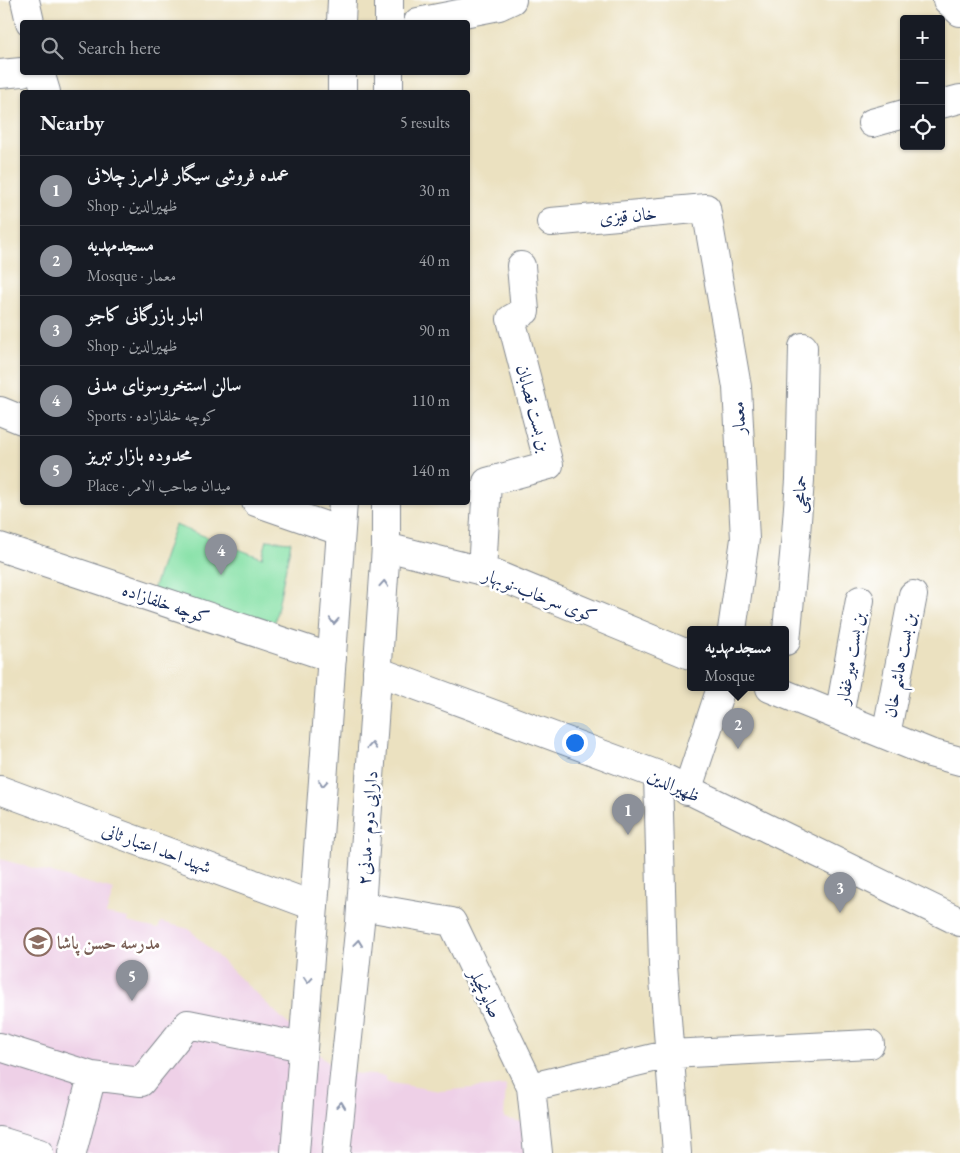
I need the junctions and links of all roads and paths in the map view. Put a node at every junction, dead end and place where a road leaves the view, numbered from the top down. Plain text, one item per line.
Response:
1 (25, 0) edge
2 (342, 0) edge
3 (389, 0) edge
4 (512, 0) edge
5 (947, 0) edge
6 (960, 12) edge
7 (30, 20) edge
8 (341, 20) edge
9 (389, 20) edge
10 (428, 20) edge
11 (20, 72) edge
12 (0, 74) edge
13 (41, 75) edge
14 (342, 75) edge
15 (389, 75) edge
16 (45, 90) edge
17 (342, 90) edge
18 (389, 90) edge
19 (960, 99) edge
20 (945, 103) edge
21 (900, 115) edge
22 (872, 123) dead end
23 (706, 208) joint
24 (551, 222) dead end
25 (521, 266) dead end
26 (803, 347) dead end
27 (0, 411) edge
28 (20, 419) edge
29 (264, 505) edge
30 (343, 505) edge
31 (386, 505) edge
32 (340, 532) junction
33 (0, 547) edge
34 (386, 547) junction
35 (482, 572) junction
36 (913, 594) dead end
37 (860, 600) dead end
38 (733, 626) edge
39 (787, 626) edge
40 (687, 654) edge
41 (332, 658) junction
42 (378, 672) junction
43 (720, 691) edge
44 (782, 691) edge
45 (840, 716) junction
46 (886, 735) junction
47 (960, 761) edge
48 (658, 776) junction
49 (0, 790) edge
50 (687, 791) junction
51 (314, 906) junction
52 (361, 906) junction
53 (960, 922) edge
54 (870, 1044) dead end
55 (0, 1047) edge
56 (303, 1047) junction
57 (670, 1054) junction
58 (92, 1076) junction
59 (532, 1087) junction
60 (0, 1141) edge
61 (40, 1153) edge
62 (72, 1153) edge
63 (295, 1153) edge
64 (336, 1153) edge
65 (538, 1153) edge
66 (677, 1153) edge

1 - 7 street
2 - 8 street
3 - 9 street
4 - 10 street
5 - 6 street
11 - 12 street
13 - 16 street
14 - 17 street
15 - 18 street
19 - 20 street
21 - 22 street
23 - 24 street, خان قیزی
23 - 38 street, معمار
25 - 35 street, بن بست قصابان
26 - 39 street, حمامچی
27 - 28 street
29 - 32 street
30 - 32 street
31 - 34 street, دارایی دوم - مدنی۲
32 -> 41 street
33 - 41 street, کوچه خلفازاده
34 - 35 street, کوی سرخاب-نوبهار
42 -> 34 street, دارایی دوم - مدنی۲
35 - 40 street, کوی سرخاب-نوبهار
36 - 46 street, بن بست هاشم خان
37 - 45 street, بن بست میرغفار
41 -> 51 street
42 - 48 street, ظهیرالدین
52 -> 42 street, دارایی دوم - مدنی۲
43 - 50 street
44 - 45 street
45 - 46 street
46 - 47 street
48 - 50 street, ظهیرالدین
48 - 57 street
49 - 51 street, شهید احد اعتبار ثانی
50 - 53 street, ظهیرالدین
51 -> 56 street
52 - 59 street, صابونچیلر
64 -> 52 street, دارایی دوم - مدنی۲
54 - 57 street
55 - 58 street
56 - 58 street
56 - 63 street
57 - 59 street
57 - 66 street
58 - 62 street
59 - 65 street, صابونچیلر
60 - 61 street

